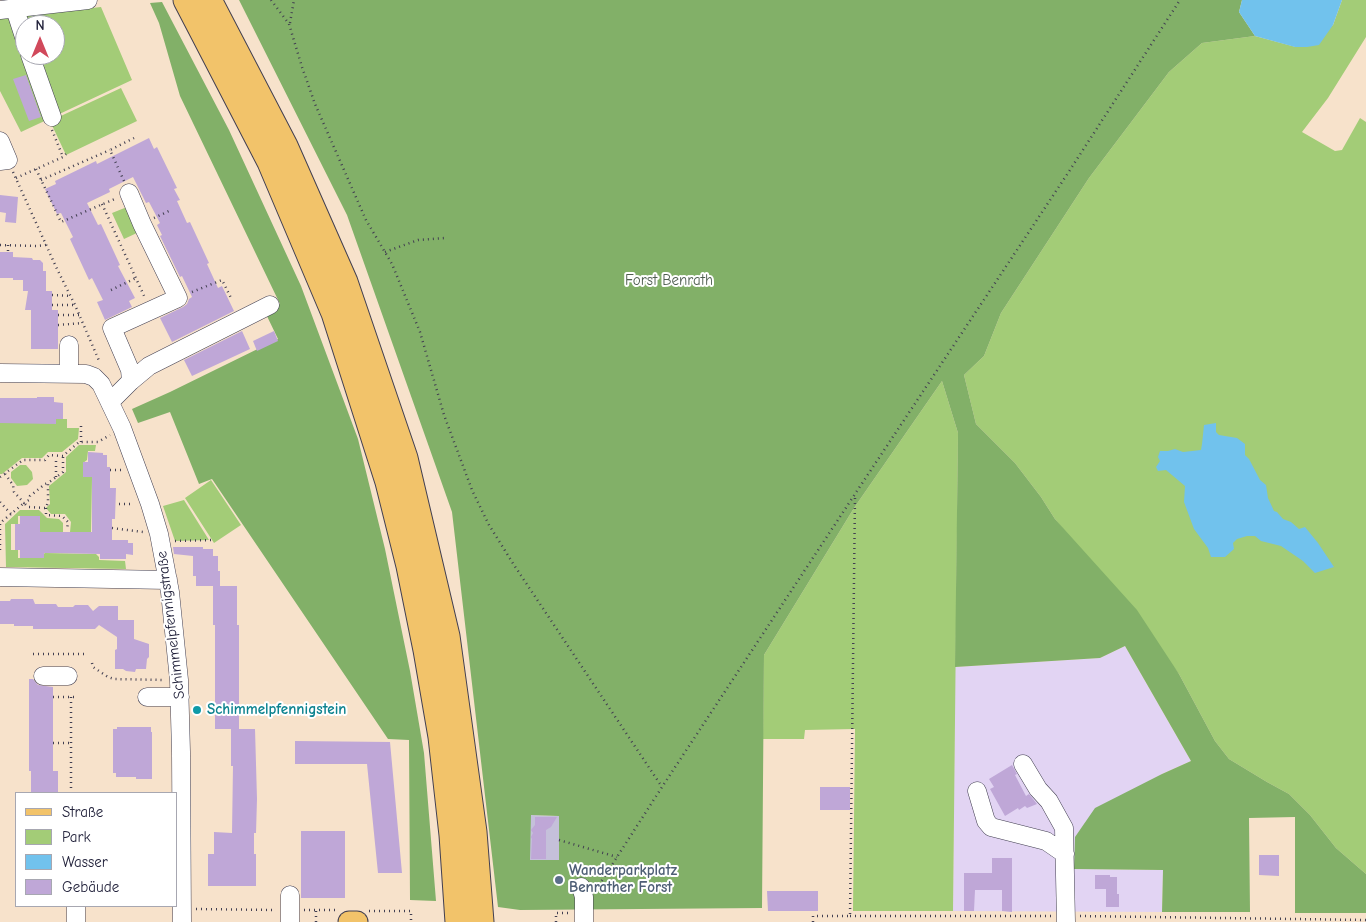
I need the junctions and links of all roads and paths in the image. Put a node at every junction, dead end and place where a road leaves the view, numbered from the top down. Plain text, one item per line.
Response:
1 (88, 0) edge
2 (186, 0) edge
3 (271, 0) edge
4 (294, 0) edge
5 (1180, 0) edge
6 (7, 10) edge
7 (208, 12) edge
8 (15, 23) edge
9 (290, 24) junction
10 (34, 65) edge
11 (52, 117) joint
12 (134, 138) dead end
13 (0, 141) edge
14 (110, 150) junction
15 (4, 160) edge
16 (36, 169) junction
17 (16, 178) junction
18 (41, 180) junction
19 (129, 193) junction
20 (102, 204) junction
21 (445, 238) dead end
22 (0, 245) edge
23 (8, 245) junction
24 (46, 245) junction
25 (8, 252) dead end
26 (385, 252) junction
27 (136, 278) junction
28 (111, 290) dead end
29 (52, 295) dead end
30 (71, 296) junction
31 (178, 298) junction
32 (231, 298) dead end
33 (52, 305) dead end
34 (76, 305) junction
35 (270, 305) dead end
36 (150, 311) junction
37 (58, 315) dead end
38 (80, 315) junction
39 (82, 322) junction
40 (58, 325) dead end
41 (69, 345) dead end
42 (0, 373) edge
43 (69, 374) junction
44 (131, 382) junction
45 (101, 384) junction
46 (110, 402) junction
47 (81, 426) dead end
48 (122, 428) junction
49 (81, 442) junction
50 (63, 456) junction
51 (56, 461) dead end
52 (5, 474) junction
53 (0, 477) edge
54 (56, 477) junction
55 (48, 484) junction
56 (855, 494) junction
57 (0, 502) edge
58 (24, 503) junction
59 (46, 508) junction
60 (11, 514) junction
61 (112, 528) dead end
62 (68, 530) dead end
63 (161, 540) junction
64 (213, 540) dead end
65 (0, 550) edge
66 (0, 577) edge
67 (168, 580) junction
68 (33, 654) dead end
69 (84, 654) dead end
70 (92, 663) dead end
71 (43, 676) dead end
72 (68, 676) dead end
73 (180, 688) junction
74 (53, 697) dead end
75 (71, 697) junction
76 (77, 697) dead end
77 (146, 697) dead end
78 (53, 743) dead end
79 (71, 743) junction
80 (1023, 764) dead end
81 (662, 787) junction
82 (71, 789) dead end
83 (977, 791) dead end
84 (179, 812) edge
85 (463, 834) junction
86 (559, 840) dead end
87 (1065, 854) junction
88 (617, 857) junction
89 (290, 895) dead end
90 (584, 905) edge
91 (76, 907) edge
92 (316, 910) dead end
93 (850, 916) junction
94 (1066, 919) edge
95 (1366, 920) edge
96 (76, 922) edge
97 (182, 922) edge
98 (290, 922) edge
99 (316, 922) edge
100 (349, 922) edge
101 (357, 922) edge
102 (458, 922) edge
103 (481, 922) edge
104 (556, 922) edge
105 (813, 922) edge

1 - 6 street
2 - 7 highway
3 - 9 path
4 - 9 path
5 - 56 path
6 - 8 street
7 - 85 highway
9 - 26 path
10 - 11 street
11 - 16 path
12 - 14 path
13 - 15 street
14 - 18 path
14 - 19 path
15 - 17 path
16 - 17 path
16 - 18 path
17 - 24 path
18 - 20 path
19 - 20 path
19 - 31 street
20 - 27 path
21 - 26 path
22 - 23 path
23 - 24 path
23 - 25 path
24 - 30 path
26 - 81 path
27 - 28 path
27 - 36 path
29 - 30 path
30 - 34 path
31 - 32 path
31 - 36 street
33 - 34 path
34 - 38 path
35 - 44 street
36 - 44 street
37 - 38 path
38 - 39 path
39 - 40 path
39 - 45 path
41 - 43 street
42 - 43 street
43 - 45 street
44 - 46 street
45 - 46 street, Schimmelpfennigstraße
46 - 48 street, Schimmelpfennigstraße
47 - 49 path
48 - 49 path
48 - 63 street, Schimmelpfennigstraße
49 - 50 path
50 - 52 path
50 - 54 path
51 - 54 path
52 - 53 path
52 - 58 path
54 - 55 path
55 - 58 path
55 - 59 path
56 - 81 path
56 - 93 path
57 - 60 path
58 - 59 path
58 - 60 path
59 - 62 path
60 - 65 path
61 - 63 path
63 - 64 path
63 - 67 street, Schimmelpfennigstraße
66 - 67 street
67 - 73 street, Schimmelpfennigstraße
68 - 69 path
70 - 73 path
71 - 72 street
73 - 77 street
73 - 84 street, Schimmelpfennigstraße
74 - 75 path
75 - 76 path
75 - 79 path
78 - 79 path
79 - 82 path
80 - 87 street
81 - 88 path
83 - 87 street
84 - 97 street, Schimmelpfennigstraße
85 - 102 highway
85 - 103 highway
86 - 88 path
87 - 94 street
88 - 90 path
89 - 98 street
90 - 104 path
91 - 96 street
92 - 99 path
93 - 94 path
93 - 105 path
94 - 95 path
100 - 101 main road

